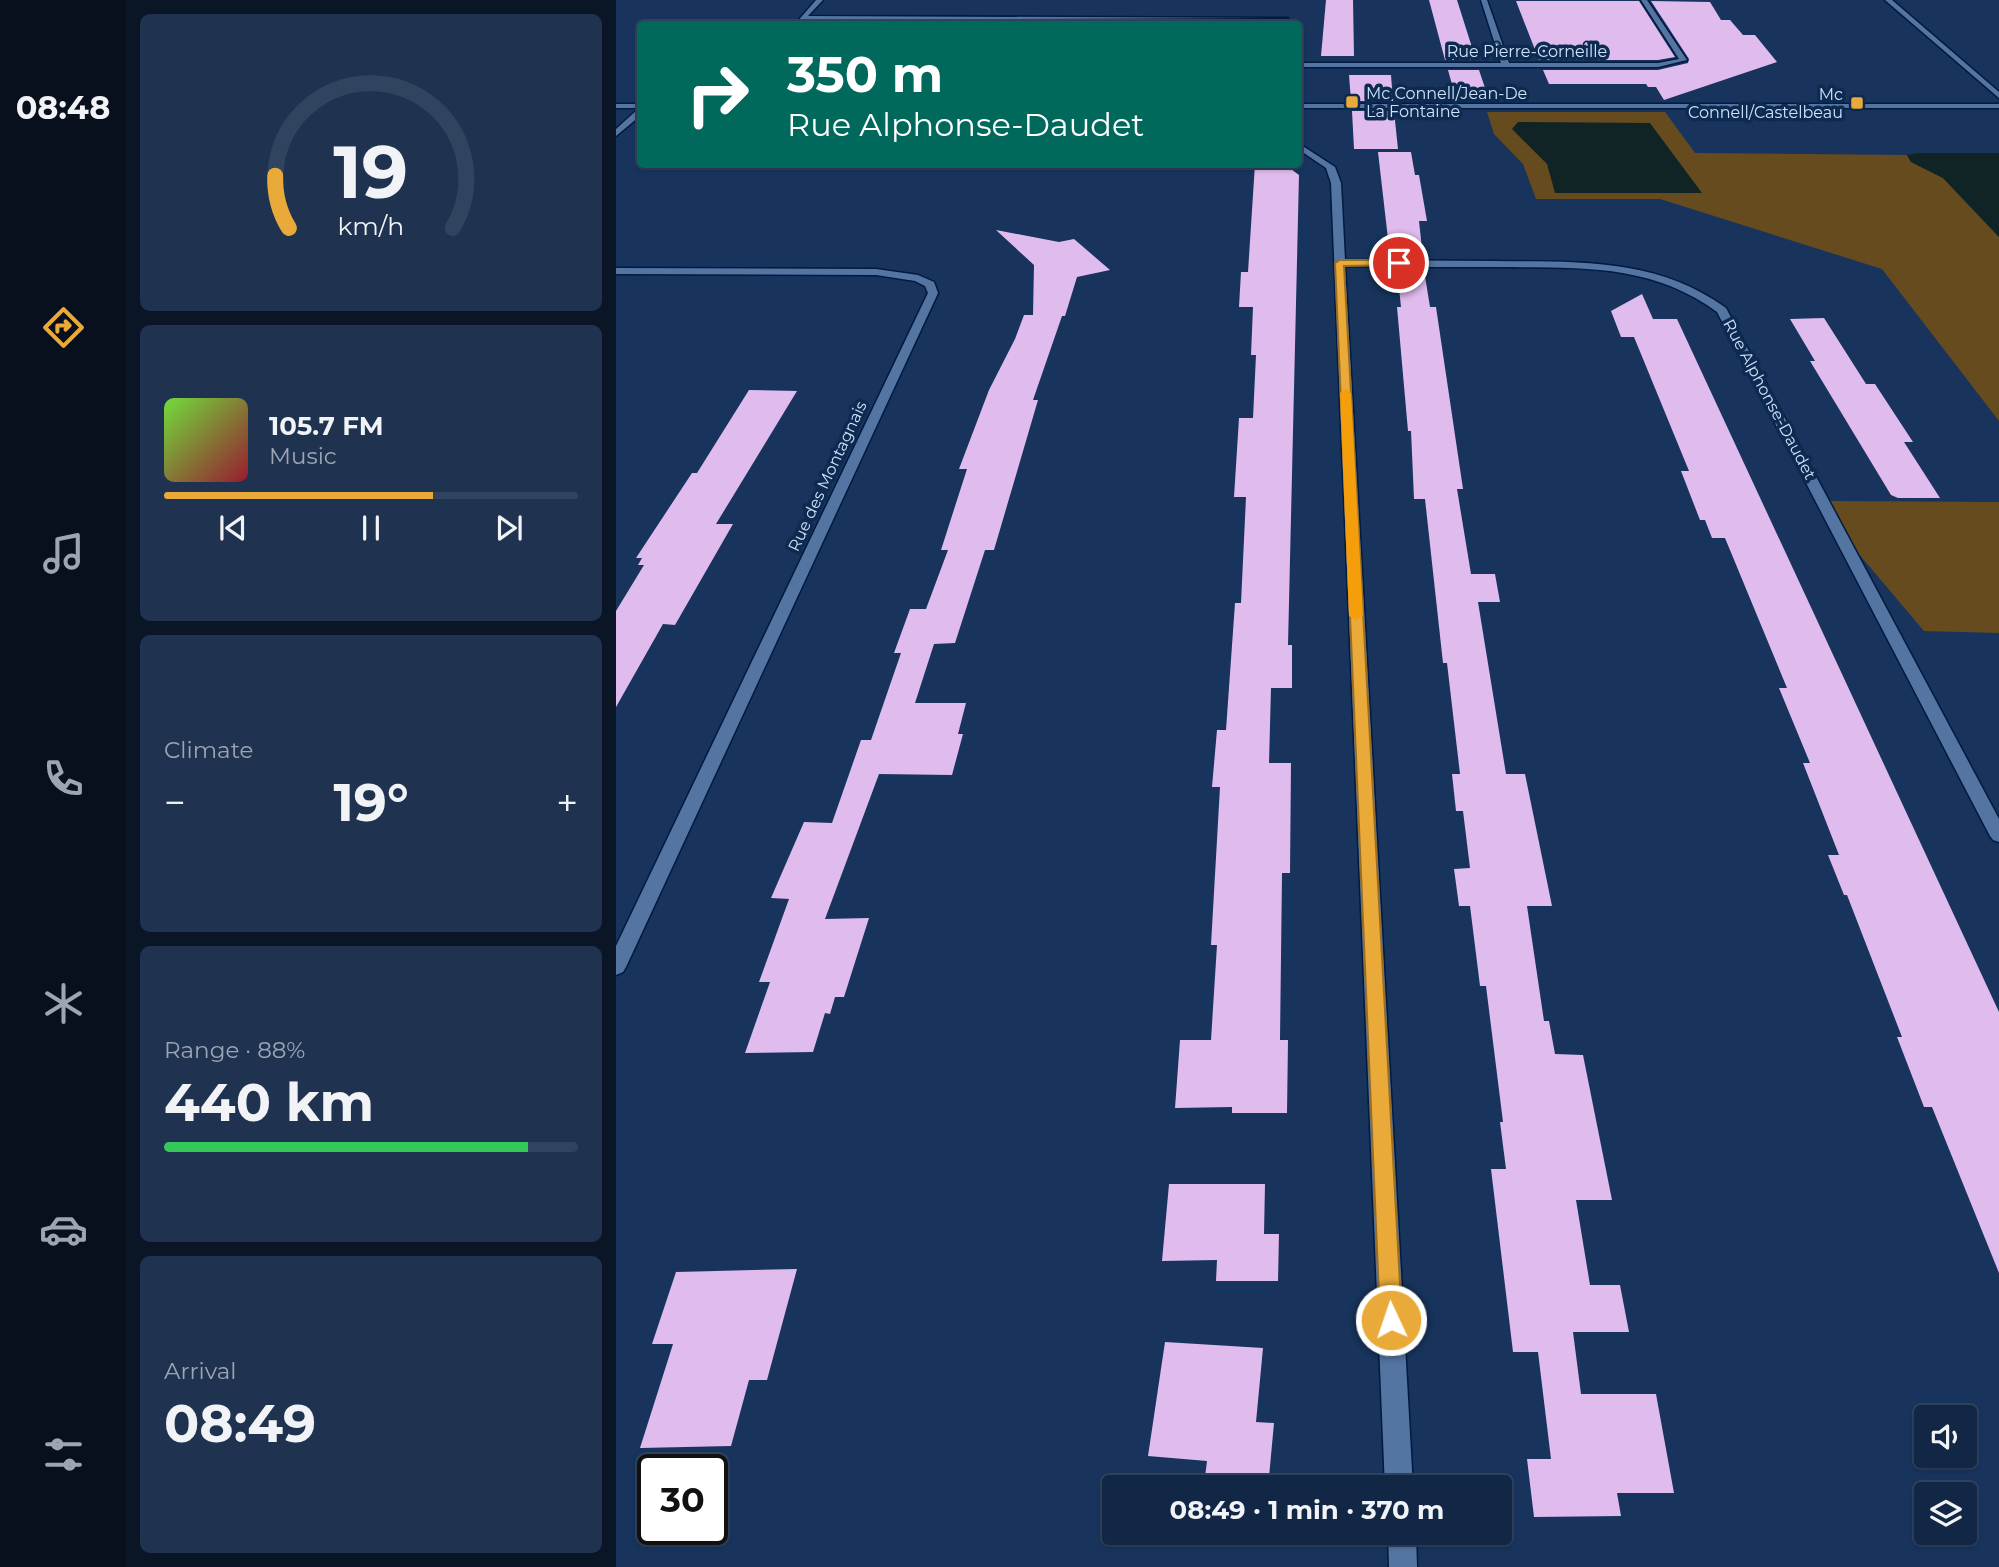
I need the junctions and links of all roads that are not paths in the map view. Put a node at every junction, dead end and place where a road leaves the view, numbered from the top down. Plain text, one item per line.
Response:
1 (820, 0) edge
2 (1484, 0) edge
3 (1644, 0) edge
4 (1888, 0) edge
5 (1287, 9) dead end
6 (799, 21) edge
7 (1090, 21) edge
8 (1285, 21) edge
9 (1302, 65) edge
10 (1506, 65) junction
11 (1999, 96) edge
12 (616, 106) edge
13 (637, 106) edge
14 (1302, 106) edge
15 (1999, 106) edge
16 (637, 115) edge
17 (616, 133) edge
18 (1302, 148) edge
19 (1340, 263) junction
20 (616, 271) edge
21 (1997, 827) edge
22 (616, 967) edge
23 (1398, 1475) edge
24 (1402, 1545) edge
25 (1403, 1567) edge

1 - 6 street
2 - 10 street
3 - 10 street, Rue Pierre-Corneille
4 - 11 street
5 - 8 street
6 - 7 street
7 - 8 street
9 - 10 street, Rue Pierre-Corneille
12 - 13 street
14 - 15 street
16 - 17 street
18 - 19 street
19 - 21 street, Rue Alphonse-Daudet
19 - 23 street
20 - 22 street, Rue des Montagnais
24 - 25 street

